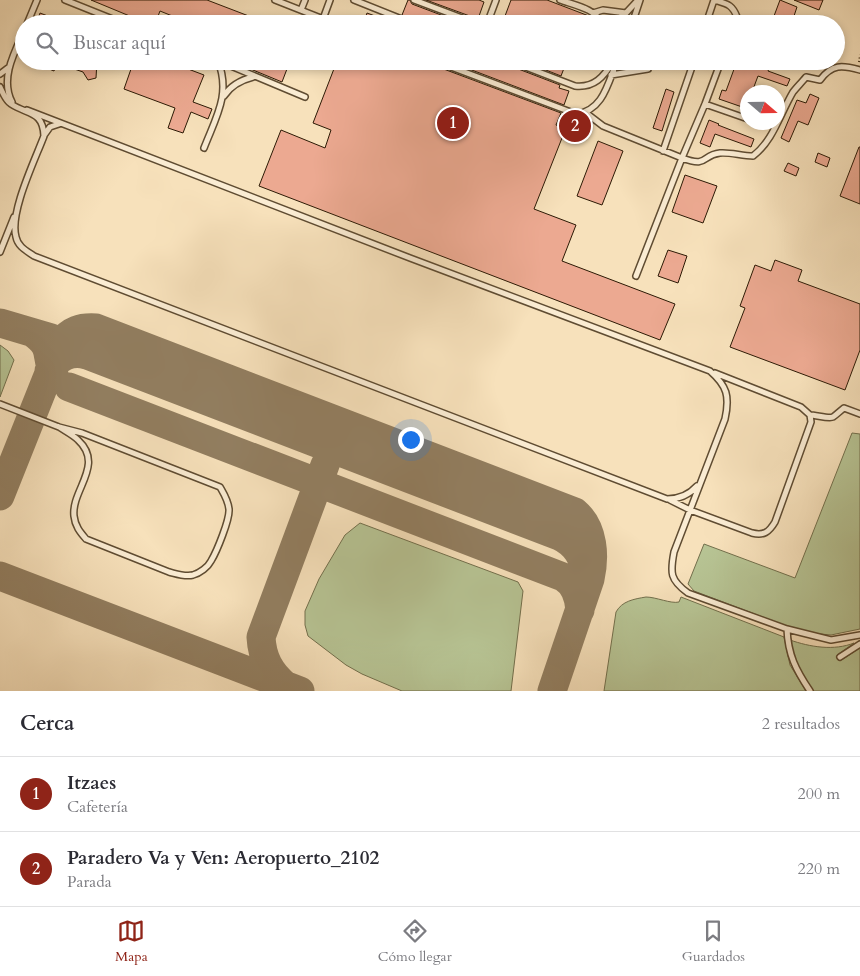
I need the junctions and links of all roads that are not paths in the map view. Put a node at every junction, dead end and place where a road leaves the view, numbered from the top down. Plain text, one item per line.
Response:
1 (37, 0) edge
2 (65, 0) edge
3 (275, 0) edge
4 (305, 0) edge
5 (330, 0) edge
6 (354, 0) edge
7 (414, 0) edge
8 (496, 0) edge
9 (560, 0) edge
10 (639, 0) edge
11 (714, 0) edge
12 (301, 10) junction
13 (593, 13) junction
14 (626, 13) junction
15 (31, 15) edge
16 (102, 15) edge
17 (313, 15) edge
18 (324, 15) edge
19 (392, 15) edge
20 (454, 15) edge
21 (491, 15) edge
22 (597, 15) edge
23 (623, 15) edge
24 (635, 15) edge
25 (709, 15) edge
26 (736, 15) edge
27 (15, 52) edge
28 (845, 67) edge
29 (8, 68) junction
30 (221, 70) edge
31 (240, 70) edge
32 (458, 70) edge
33 (533, 70) edge
34 (608, 70) edge
35 (613, 70) edge
36 (642, 70) edge
37 (691, 70) edge
38 (718, 70) edge
39 (831, 70) edge
40 (860, 70) edge
41 (0, 74) edge
42 (611, 75) junction
43 (254, 76) junction
44 (0, 87) edge
45 (304, 97) dead end
46 (222, 99) junction
47 (705, 104) junction
48 (16, 106) junction
49 (27, 110) junction
50 (586, 113) junction
51 (740, 116) edge
52 (62, 124) junction
53 (44, 136) junction
54 (204, 148) dead end
55 (663, 151) junction
56 (682, 158) junction
57 (18, 207) junction
58 (0, 252) edge
59 (636, 276) dead end
60 (710, 371) junction
61 (0, 404) edge
62 (860, 414) edge
63 (810, 415) junction
64 (59, 426) junction
65 (700, 484) junction
66 (667, 499) junction
67 (690, 510) junction
68 (787, 630) junction
69 (860, 635) edge
70 (860, 644) edge
71 (840, 657) dead end
72 (810, 691) edge

1 - 15 lane
2 - 16 lane
3 - 12 lane
4 - 12 lane
5 - 18 lane
6 - 19 lane
7 - 20 lane
8 - 21 lane
9 - 13 lane
10 - 14 lane
10 - 24 lane
11 - 25 lane
11 - 26 lane
12 - 17 lane
13 - 14 lane
13 - 22 lane
14 - 23 lane
27 - 29 lane
28 - 40 lane
29 - 41 lane
29 - 48 lane
30 - 46 lane
31 - 43 lane
32 - 50 lane
33 - 34 lane
35 - 42 lane
36 - 42 lane
37 - 55 lane
38 - 47 lane
39 - 56 lane
42 - 50 lane
43 - 45 lane
43 - 46 lane
44 - 48 lane
46 - 54 lane
47 - 51 lane
47 - 56 lane
48 - 49 lane
49 - 52 lane
49 - 53 lane
50 - 55 lane
52 - 53 lane
52 - 60 lane
53 - 57 lane
55 - 56 lane
56 - 59 lane
57 - 58 lane
57 - 66 lane
60 - 63 lane
60 - 65 lane
61 - 64 lane
62 - 63 lane
63 - 67 lane
64 - 64 lane
65 - 66 lane
65 - 67 lane
66 - 67 lane
67 - 68 lane
68 - 69 lane
68 - 72 lane
70 - 71 lane

